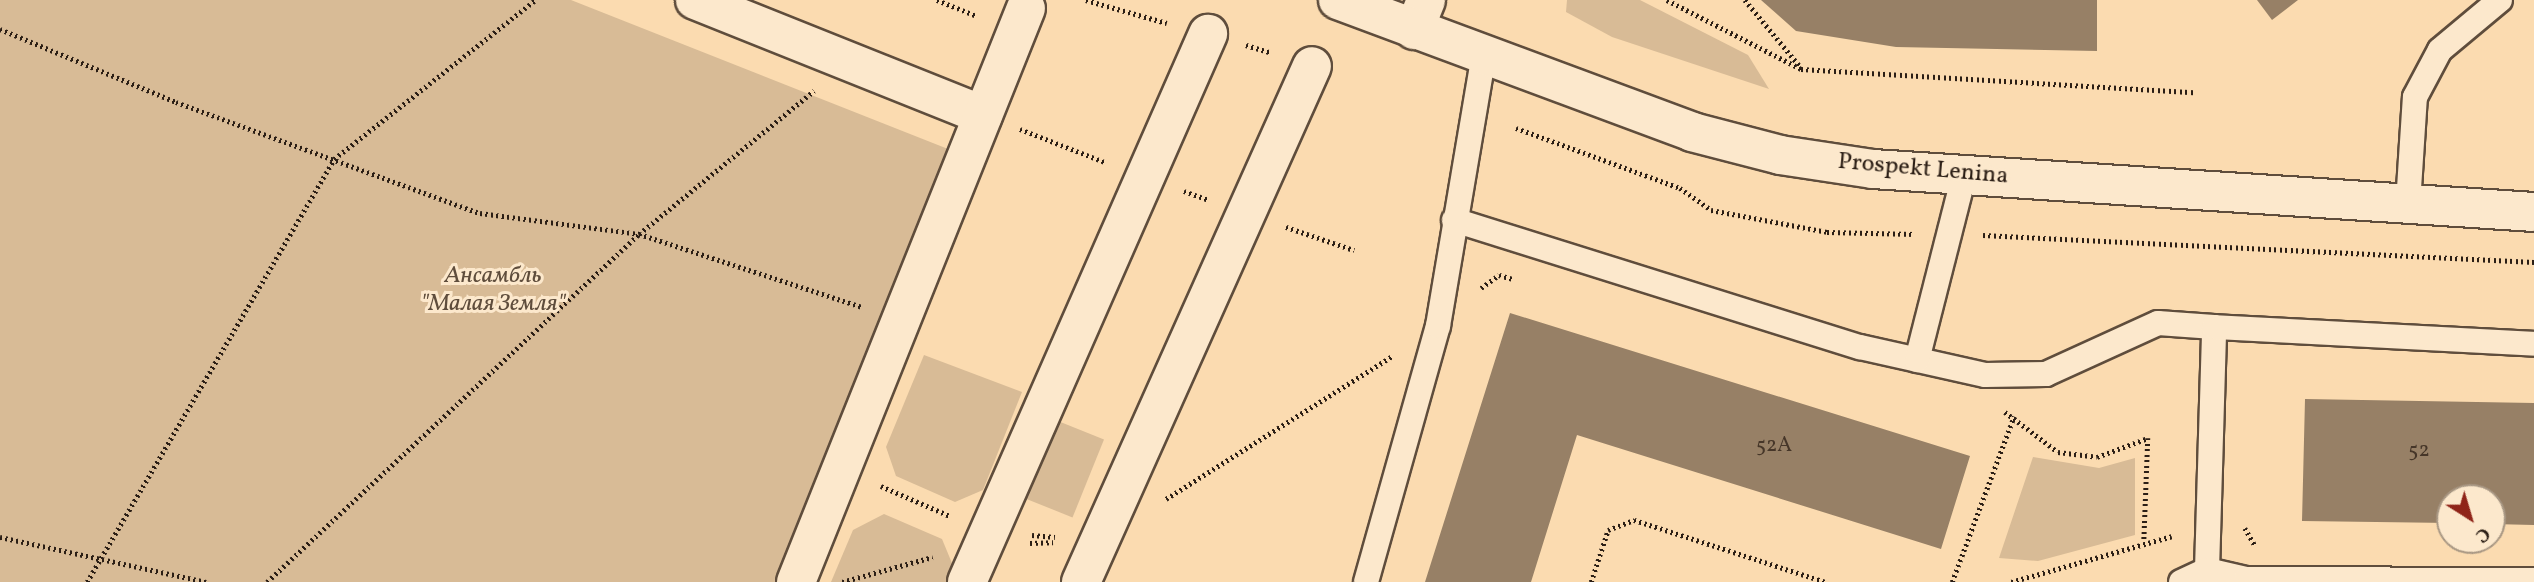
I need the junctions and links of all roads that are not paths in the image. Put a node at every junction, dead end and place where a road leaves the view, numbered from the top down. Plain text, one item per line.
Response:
1 (695, 0) edge
2 (1338, 0) edge
3 (2500, 0) edge
4 (1026, 8) dead end
5 (1420, 15) edge
6 (1208, 34) dead end
7 (1484, 55) junction
8 (1312, 66) dead end
9 (984, 115) junction
10 (1964, 176) junction
11 (2408, 204) junction
12 (2534, 212) edge
13 (1454, 220) junction
14 (2214, 327) junction
15 (2534, 344) edge
16 (1917, 360) junction
17 (2207, 570) junction
18 (2534, 580) edge
19 (796, 582) edge
20 (967, 582) edge
21 (1081, 582) edge
22 (1366, 582) edge
23 (2181, 582) edge

1 - 9 street
2 - 5 street, Prospekt Lenina
3 - 11 lane
4 - 9 street
5 - 7 street, Prospekt Lenina
6 - 20 street
7 - 10 street, Prospekt Lenina
7 - 13 lane
8 - 21 street
9 - 19 street
10 - 11 street, Prospekt Lenina
10 - 16 lane
11 - 12 street, Prospekt Lenina
13 - 16 lane
13 - 22 lane
14 - 15 lane
14 - 16 lane
14 - 17 lane
17 - 18 lane
17 - 23 lane

